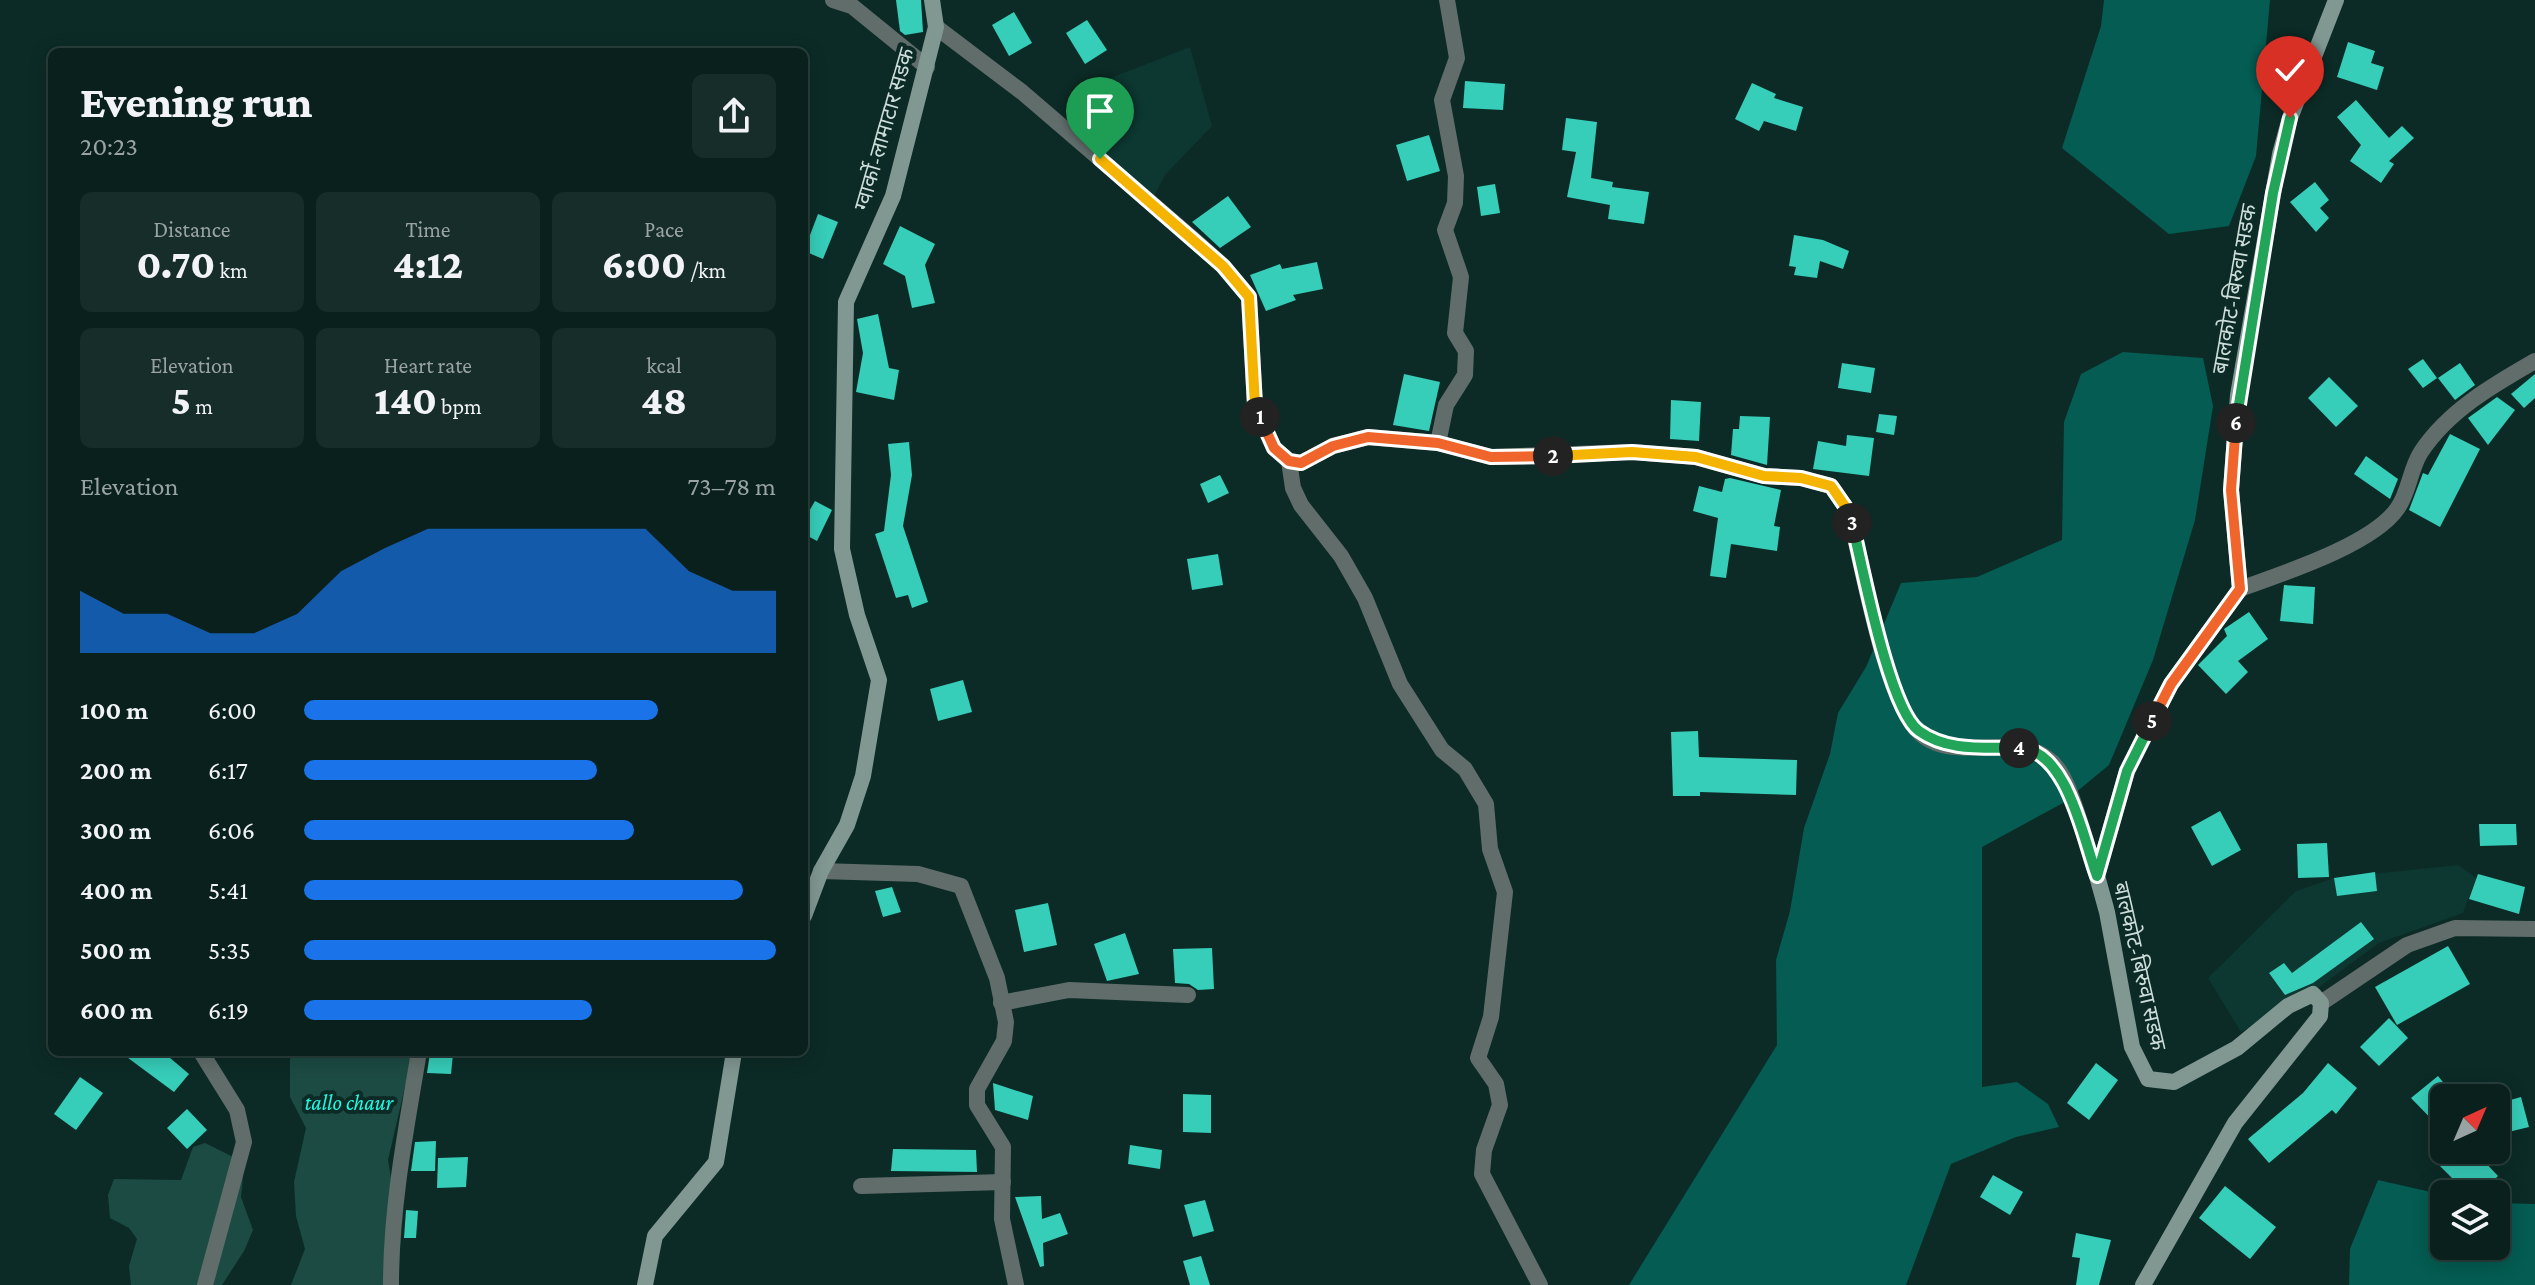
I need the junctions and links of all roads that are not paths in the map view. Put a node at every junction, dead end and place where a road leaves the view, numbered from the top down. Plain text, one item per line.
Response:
1 (833, 0) edge
2 (932, 0) edge
3 (1447, 0) edge
4 (2336, 0) edge
5 (936, 27) junction
6 (927, 67) junction
7 (2535, 361) edge
8 (1438, 443) junction
9 (1289, 461) junction
10 (2240, 589) junction
11 (821, 871) junction
12 (2097, 876) junction
13 (808, 905) edge
14 (2535, 929) edge
15 (1188, 995) dead end
16 (1001, 1003) junction
17 (2321, 1003) junction
18 (203, 1056) edge
19 (418, 1056) edge
20 (733, 1056) edge
21 (1003, 1182) junction
22 (861, 1186) dead end
23 (205, 1285) edge
24 (391, 1285) edge
25 (645, 1285) edge
26 (1016, 1285) edge
27 (1540, 1285) edge
28 (2143, 1285) edge

1 - 6 street
2 - 5 main road, ग्वार्को-लामाटार सडक
3 - 8 street
4 - 10 main road, बालकोट-बिरुवा सडक
5 - 6 main road, ग्वार्को-लामाटार सडक
5 - 9 street
6 - 11 main road, ग्वार्को-लामाटार सडक
7 - 10 street
8 - 9 street
8 - 12 street
9 - 27 street
10 - 12 main road, बालकोट-बिरुवा सडक
11 - 13 main road, ग्वार्को-लामाटार सडक
11 - 16 street
12 - 17 main road, बालकोट-बिरुवा सडक
14 - 17 street
15 - 16 street
16 - 21 street
17 - 28 main road
18 - 23 street
19 - 24 street
20 - 25 main road
21 - 22 street
21 - 26 street

